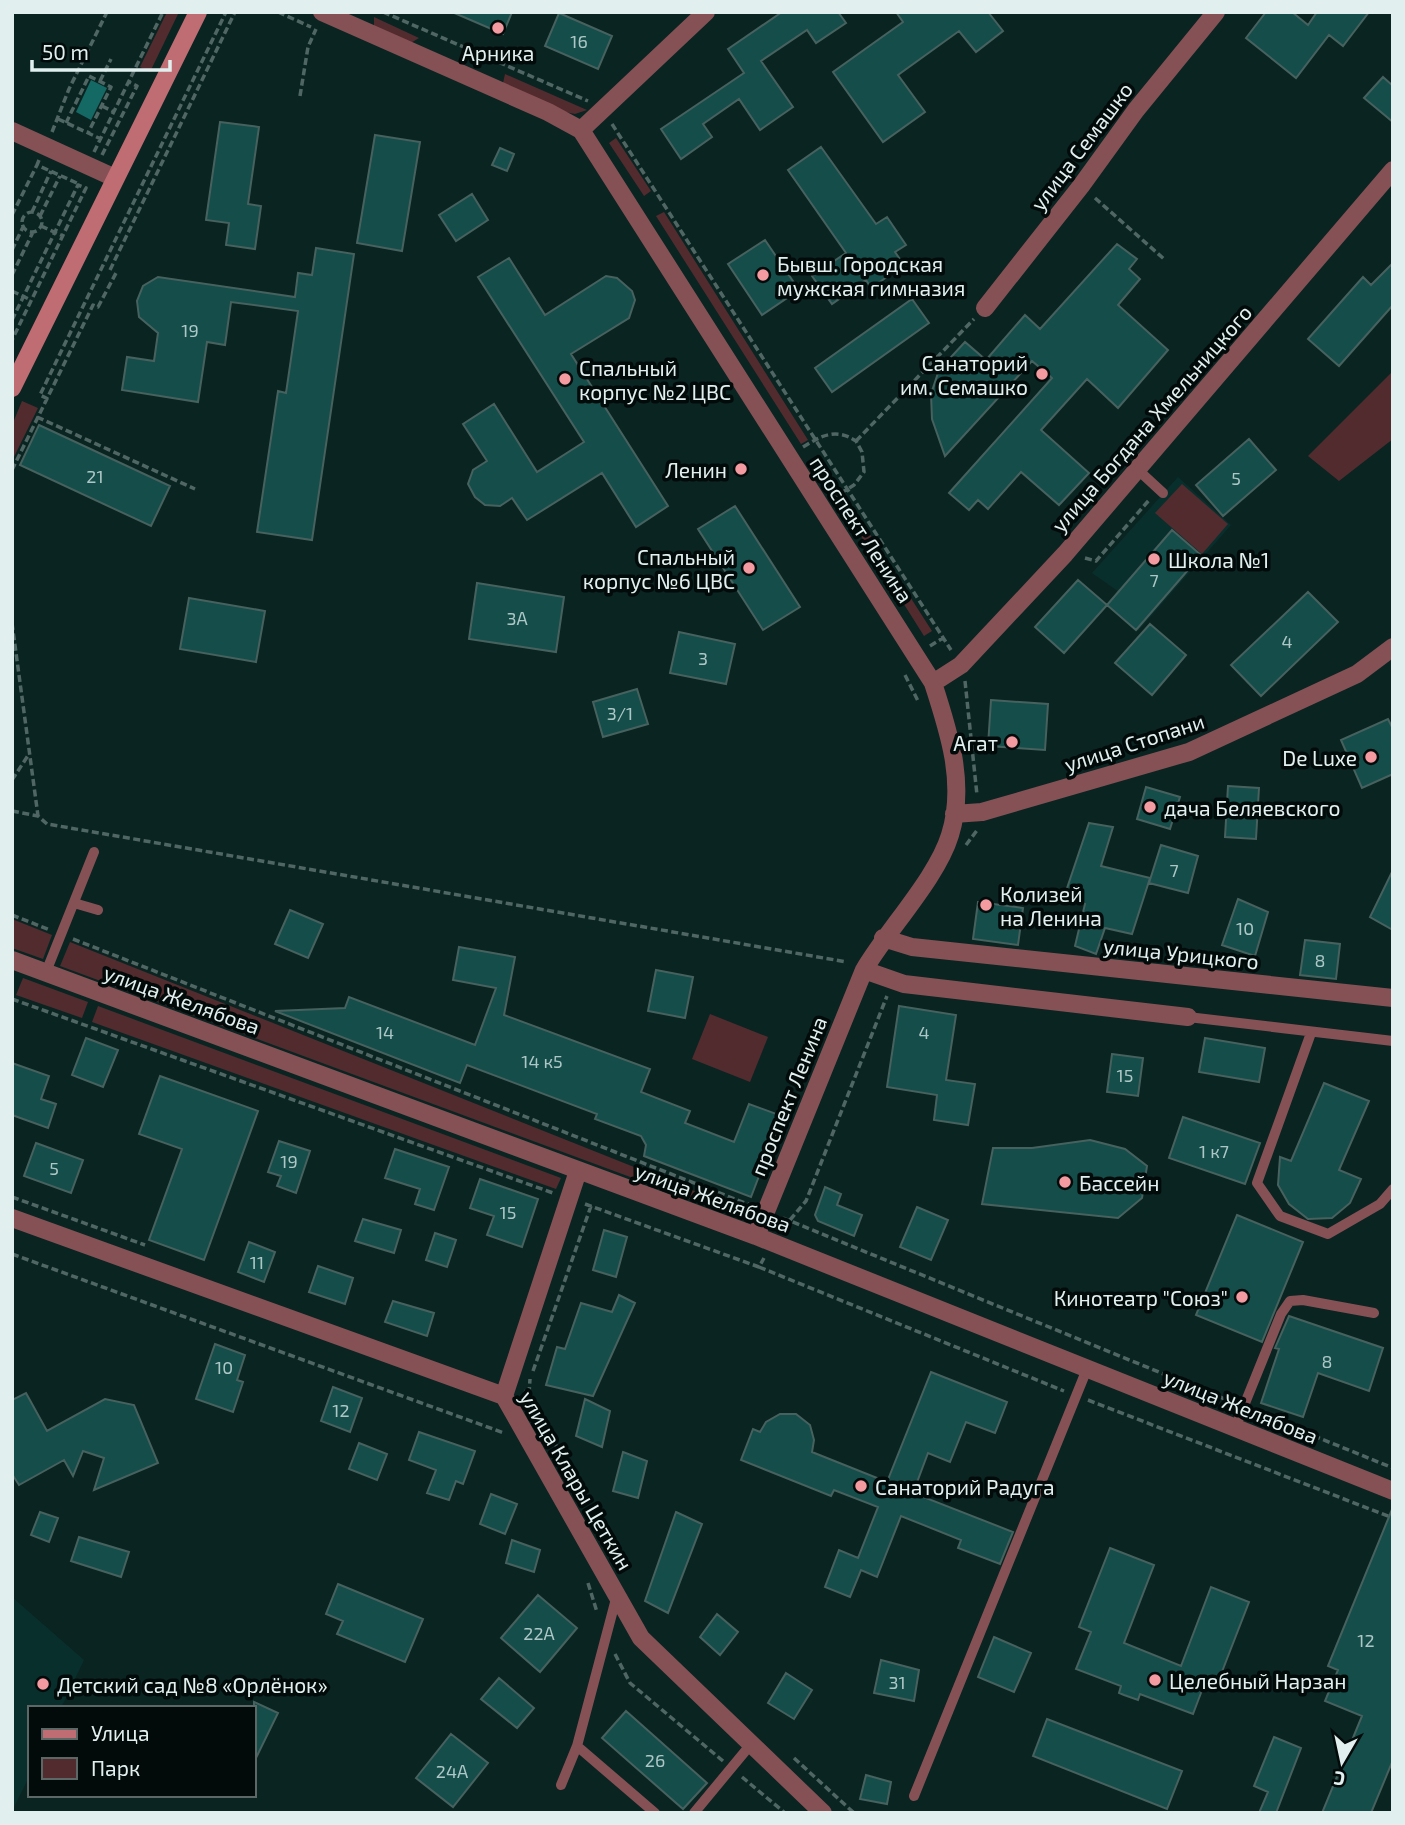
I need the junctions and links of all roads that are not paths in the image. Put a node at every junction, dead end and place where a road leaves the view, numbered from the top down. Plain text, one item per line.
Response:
1 (198, 12) edge
2 (322, 12) edge
3 (706, 12) edge
4 (1216, 12) edge
5 (581, 130) junction
6 (12, 131) edge
7 (1393, 170) edge
8 (115, 178) junction
9 (985, 308) road end
10 (12, 388) edge
11 (1137, 470) junction
12 (1161, 491) road end
13 (1393, 647) edge
14 (933, 683) junction
15 (954, 814) junction
16 (94, 852) dead end
17 (74, 903) junction
18 (98, 910) dead end
19 (883, 937) junction
20 (12, 960) edge
21 (857, 966) junction
22 (46, 972) junction
23 (1393, 998) edge
24 (1188, 1017) joint
25 (1311, 1033) junction
26 (1393, 1041) edge
27 (578, 1171) junction
28 (1393, 1188) edge
29 (12, 1218) edge
30 (756, 1236) junction
31 (1374, 1312) dead end
32 (1087, 1369) junction
33 (507, 1389) junction
34 (1235, 1429) junction
35 (1393, 1491) edge
36 (617, 1595) junction
37 (752, 1742) junction
38 (577, 1746) junction
39 (561, 1785) dead end
40 (914, 1796) dead end
41 (655, 1813) edge
42 (694, 1813) edge
43 (823, 1813) edge

1 - 8 main road
2 - 5 street
3 - 5 street
4 - 9 street, улица Семашко
5 - 14 street, проспект Ленина
6 - 8 street
7 - 11 street, улица Богдана Хмельницкого
8 - 10 main road
11 - 12 lane
11 - 14 street, улица Богдана Хмельницкого
13 - 15 street, улица Стопани
14 - 15 street, проспект Ленина
15 - 19 street, проспект Ленина
16 - 17 lane
17 - 18 lane
17 - 22 lane
19 - 21 street, проспект Ленина
19 - 23 street, улица Урицкого
20 - 22 street, улица Желябова
21 - 24 street
21 - 30 street, проспект Ленина
22 - 27 street, улица Желябова
24 - 25 lane
25 - 26 lane
25 - 28 lane
27 - 30 street, улица Желябова
27 - 33 street
29 - 33 street, улица Клары Цеткин
30 - 32 street, улица Желябова
31 - 34 lane
32 - 34 street, улица Желябова
32 - 40 lane
33 - 36 street, улица Клары Цеткин
34 - 35 street, улица Желябова
36 - 37 street, улица Клары Цеткин
36 - 38 lane
37 - 42 lane
37 - 43 street, улица Клары Цеткин
38 - 39 lane
38 - 41 lane

